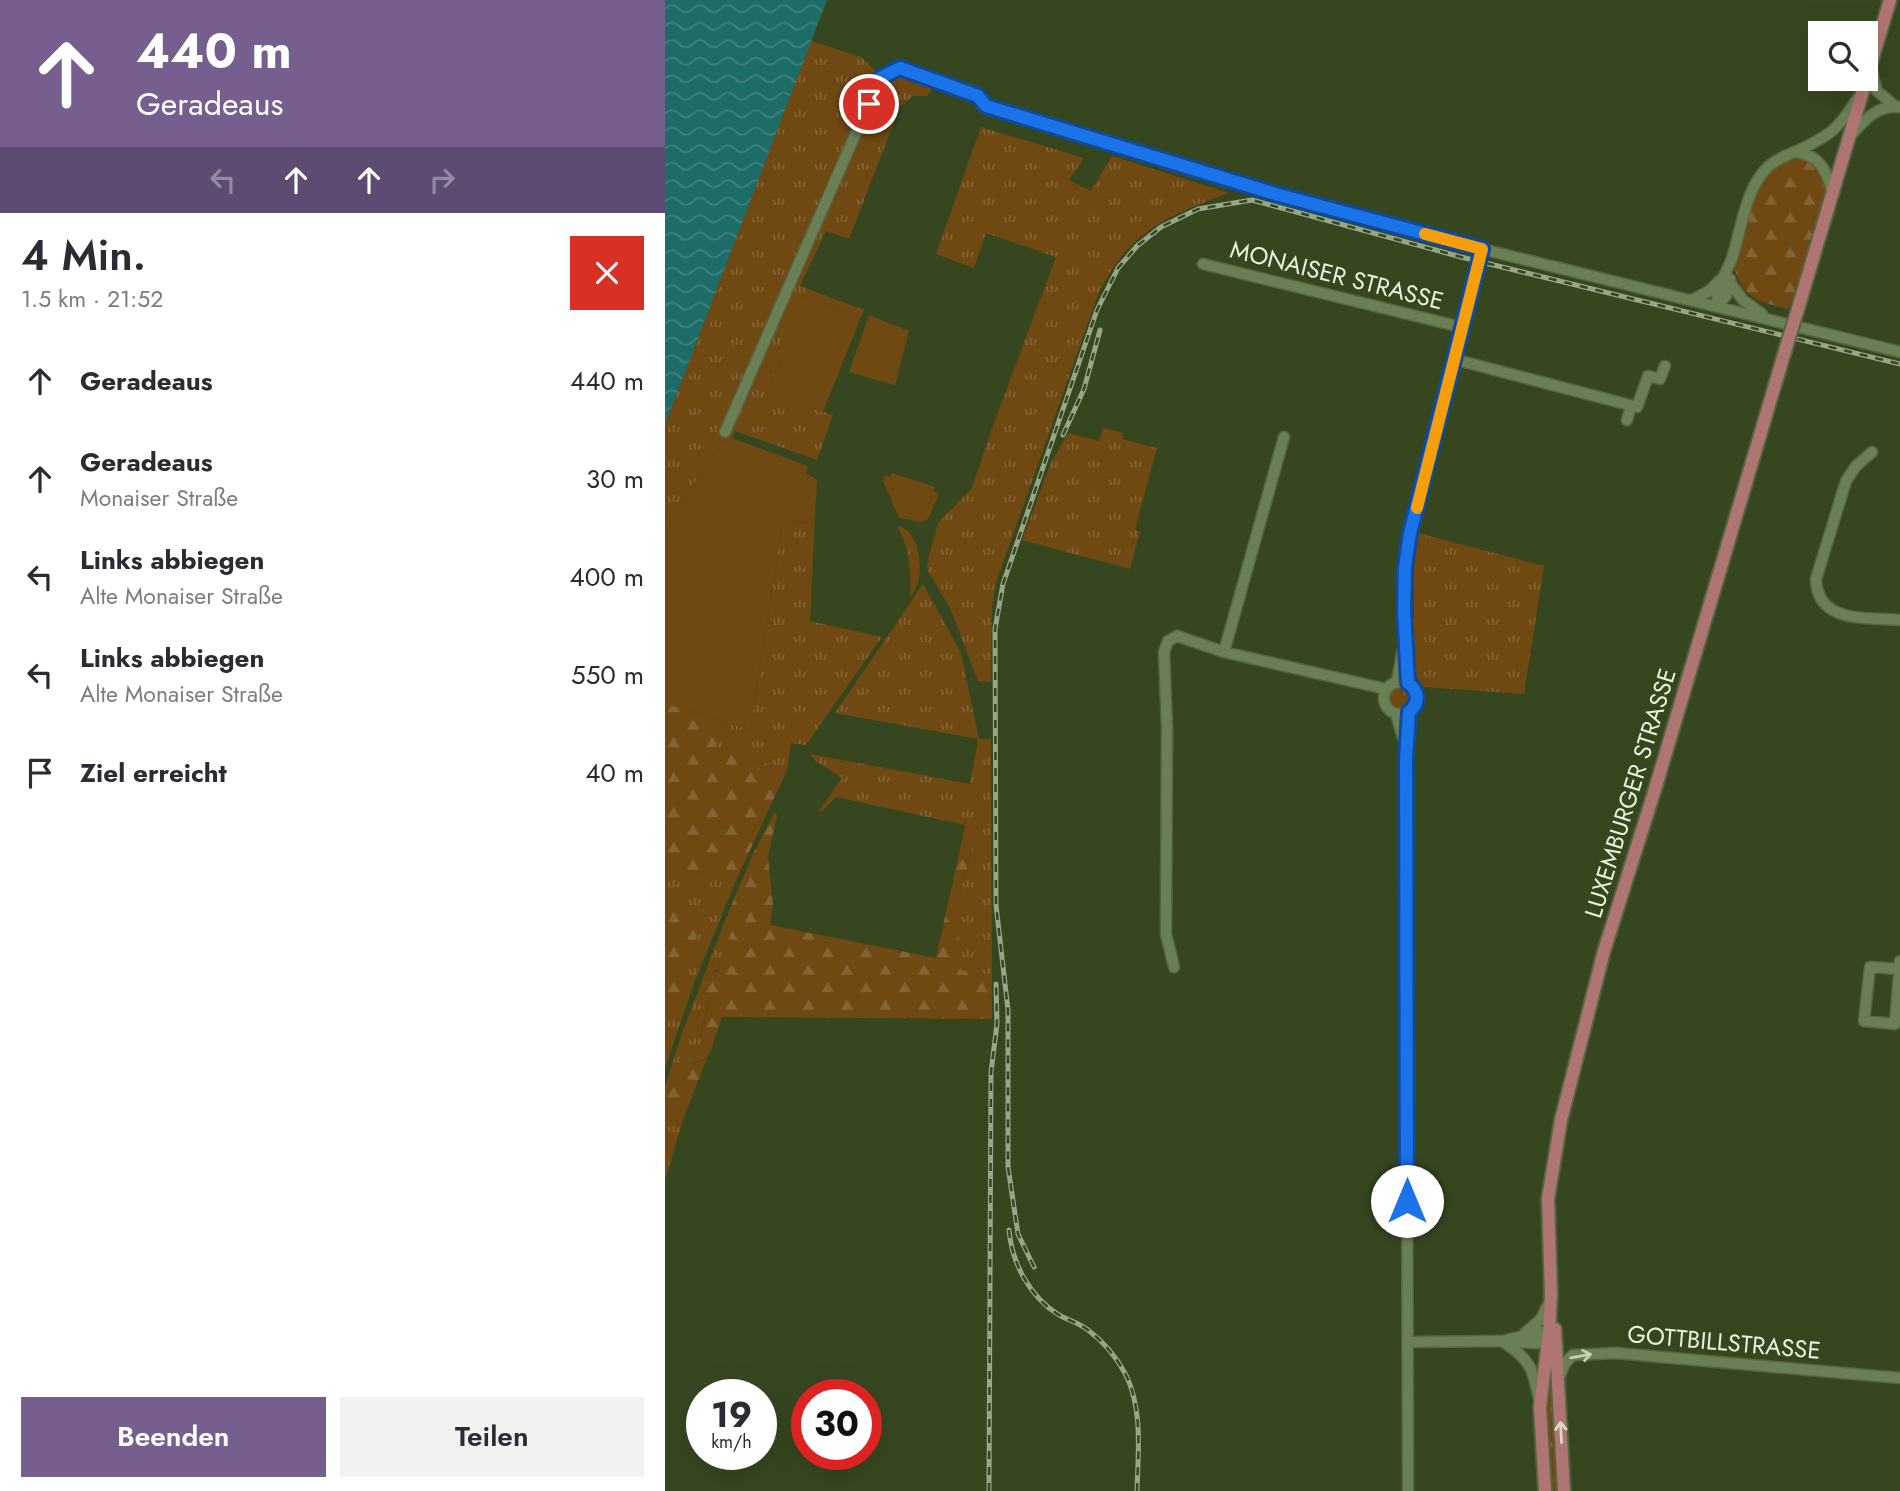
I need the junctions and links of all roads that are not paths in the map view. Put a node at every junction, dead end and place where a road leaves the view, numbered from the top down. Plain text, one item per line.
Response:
1 (1890, 0) edge
2 (1878, 40) edge
3 (1861, 91) edge
4 (1863, 91) edge
5 (1877, 91) edge
6 (1898, 106) edge
7 (1849, 137) junction
8 (1795, 152) junction
9 (1833, 192) junction
10 (1482, 249) junction
11 (1203, 264) dead end
12 (1726, 281) junction
13 (1691, 300) junction
14 (1718, 306) junction
15 (1768, 318) junction
16 (1461, 327) junction
17 (1896, 349) edge
18 (1453, 359) junction
19 (1665, 366) dead end
20 (1631, 406) junction
21 (1627, 420) dead end
22 (725, 432) dead end
23 (1284, 437) dead end
24 (1872, 452) dead end
25 (1900, 620) edge
26 (1224, 652) junction
27 (1402, 682) junction
28 (1385, 694) junction
29 (1409, 712) junction
30 (1396, 714) junction
31 (1406, 759) junction
32 (1900, 961) edge
33 (1174, 967) dead end
34 (1899, 969) edge
35 (1551, 1294) junction
36 (1523, 1335) junction
37 (1551, 1337) junction
38 (1502, 1341) junction
39 (1409, 1342) junction
40 (1559, 1378) junction
41 (1900, 1378) edge
42 (1540, 1407) junction
43 (1408, 1491) edge
44 (1545, 1491) edge
45 (1564, 1491) edge

1 - 2 main road, LUXEMBURGER STRASSE
3 - 8 street
4 - 7 main road, LUXEMBURGER STRASSE
5 - 6 street
6 - 7 street
7 - 9 main road, LUXEMBURGER STRASSE
8 - 9 street
8 - 12 street
9 - 35 main road, LUXEMBURGER STRASSE, bridge
10 - 13 street
10 - 16 street, MONAISER STRASSE
10 - 22 street
11 - 16 street, MONAISER STRASSE
12 - 13 street
12 - 14 street
12 - 15 street
13 - 14 street
14 - 15 street
15 - 17 street
16 - 18 street, MONAISER STRASSE
18 - 20 street
18 - 27 street, MONAISER STRASSE
19 - 20 street
20 - 21 street
23 - 26 street
24 - 25 street
26 - 28 street
26 - 33 street
27 - 28 street
27 - 29 street
28 - 30 street
29 - 30 street
29 - 31 street
30 - 31 street
31 - 39 street
32 - 34 street
34 - 34 street
35 - 36 street
35 - 37 main road, LUXEMBURGER STRASSE
36 - 37 street
36 - 38 street
37 - 38 street
37 - 40 main road, LUXEMBURGER STRASSE
37 - 42 main road, LUXEMBURGER STRASSE
38 - 39 street
38 - 42 street
39 - 43 street
40 -> 41 street, GOTTBILLSTRASSE
45 -> 40 main road, LUXEMBURGER STRASSE
42 - 44 main road, LUXEMBURGER STRASSE

